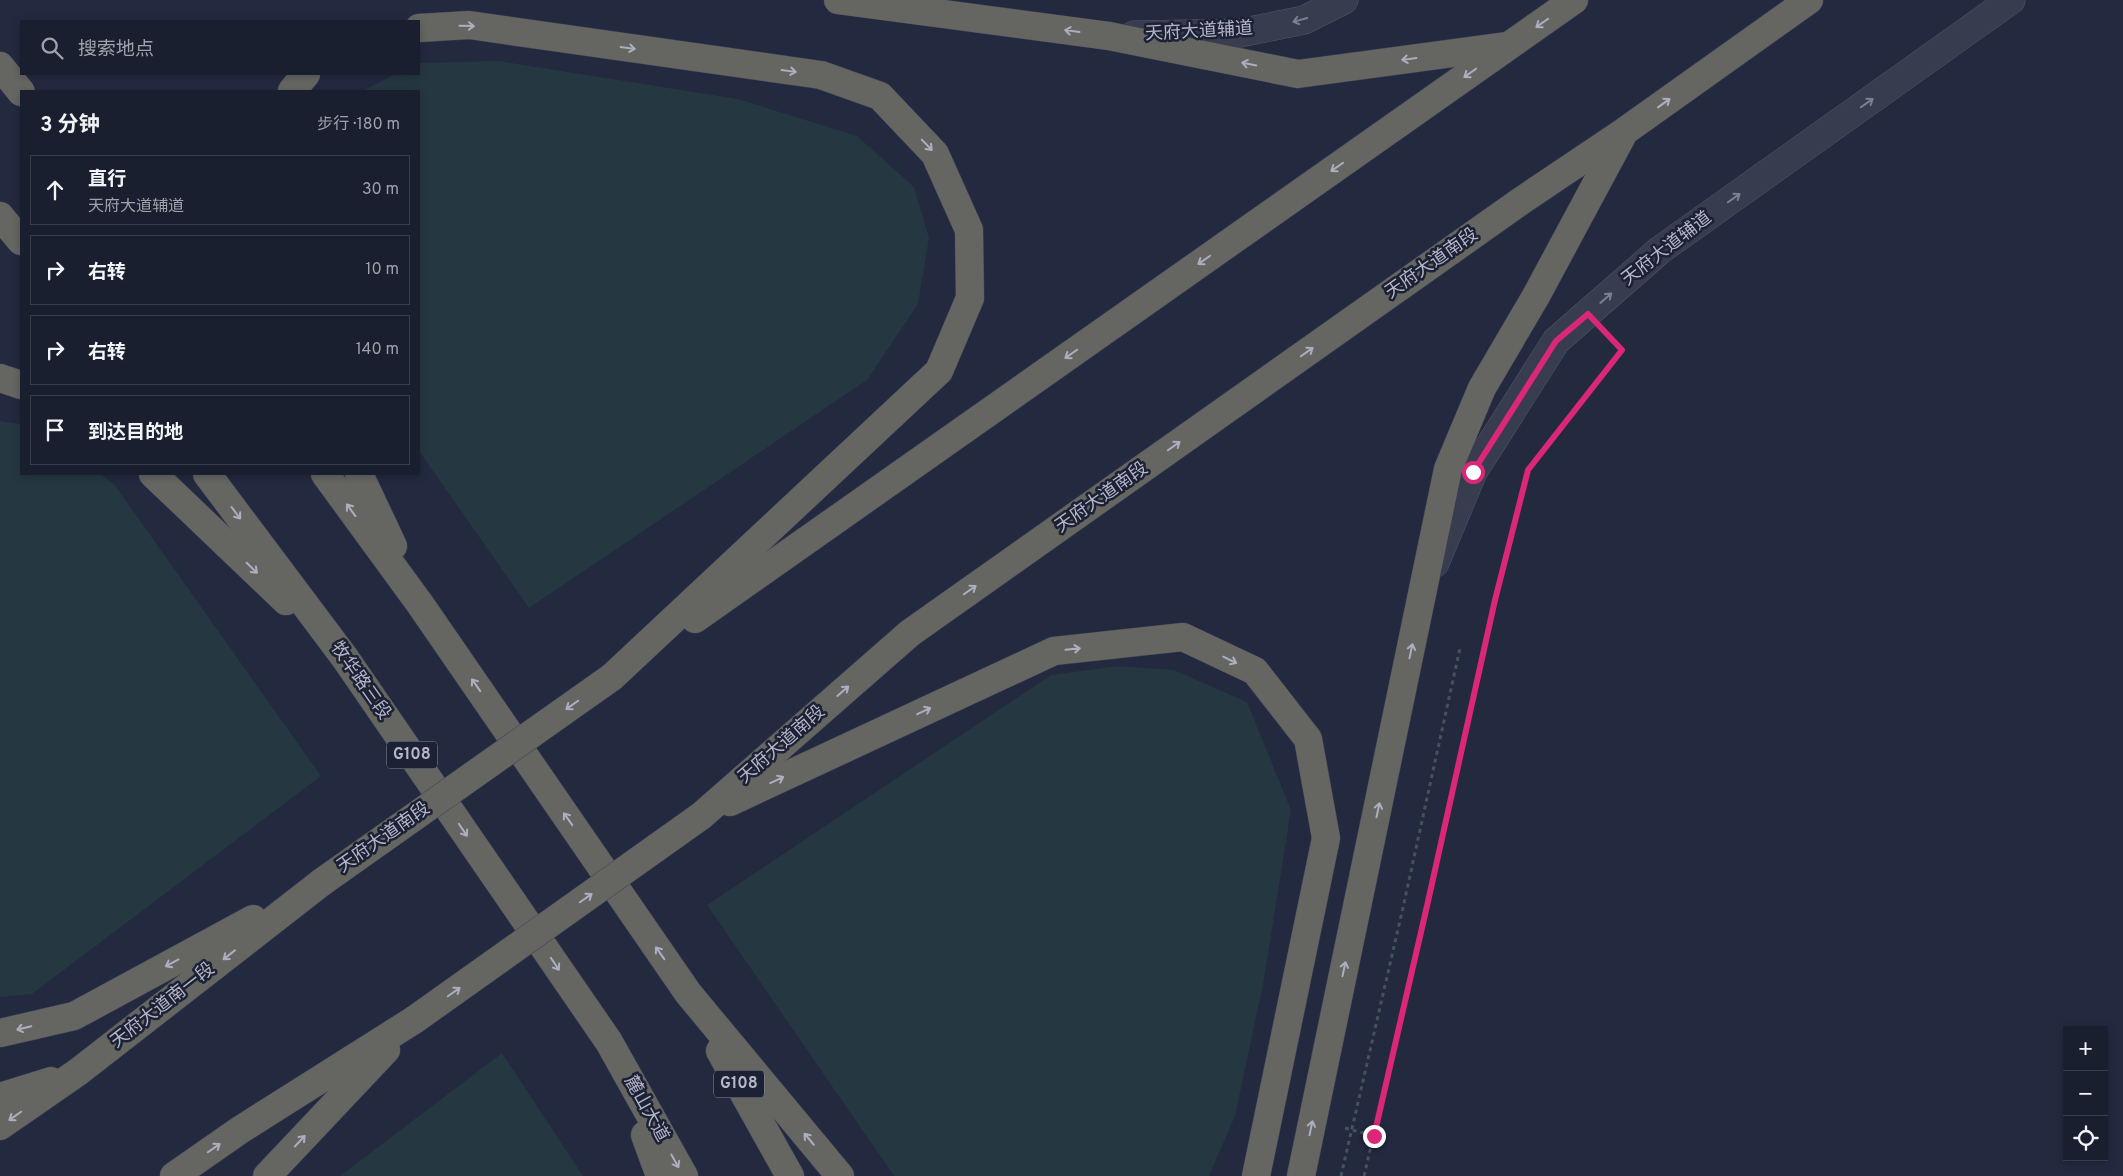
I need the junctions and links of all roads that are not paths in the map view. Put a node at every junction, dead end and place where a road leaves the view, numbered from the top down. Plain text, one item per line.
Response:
1 (838, 0) edge
2 (1344, 0) edge
3 (1574, 0) edge
4 (1808, 0) edge
5 (2011, 0) edge
6 (420, 28) edge
7 (1108, 36) junction
8 (1510, 45) junction
9 (0, 66) edge
10 (305, 75) edge
11 (293, 90) edge
12 (20, 91) edge
13 (1625, 131) junction
14 (0, 216) edge
15 (20, 240) edge
16 (0, 378) edge
17 (20, 385) edge
18 (154, 475) edge
19 (208, 475) edge
20 (326, 475) edge
21 (359, 475) edge
22 (1425, 587) junction
23 (420, 604) junction
24 (345, 658) junction
25 (612, 677) junction
26 (701, 816) junction
27 (322, 882) junction
28 (688, 993) junction
29 (414, 1020) junction
30 (0, 1033) edge
31 (609, 1042) junction
32 (78, 1072) junction
33 (0, 1097) edge
34 (0, 1126) edge
35 (174, 1176) edge
36 (267, 1176) edge
37 (660, 1176) edge
38 (684, 1176) edge
39 (790, 1176) edge
40 (840, 1176) edge
41 (1256, 1176) edge
42 (1301, 1176) edge

7 -> 1 highway
2 -> 7 street, 天府大道辅道
3 -> 8 highway, 天府大道南段
13 -> 4 highway, 天府大道南段
22 -> 5 street, 天府大道辅道
6 -> 25 highway
8 -> 7 highway
8 -> 25 highway, 天府大道南段
9 - 12 highway
10 - 11 highway
13 - 22 highway
26 -> 13 highway, 天府大道南段
14 - 15 highway
16 - 17 highway
18 -> 24 highway
19 -> 24 highway, 牧华路三段 / G108
23 -> 20 highway, G108
21 - 23 highway
42 -> 22 highway
28 -> 23 highway, G108
24 -> 31 highway, 牧华路三段 / G108
25 -> 27 highway, 天府大道南段, bridge
29 -> 26 highway, 天府大道南段, bridge
26 -> 41 highway
27 -> 30 highway
27 -> 32 highway, 天府大道南一段
28 - 39 highway, G108
40 -> 28 highway
35 -> 29 highway
36 -> 29 highway
31 - 37 highway
31 -> 38 highway, 麓山大道 / G108
32 - 33 highway
32 -> 34 highway, 天府大道南一段

